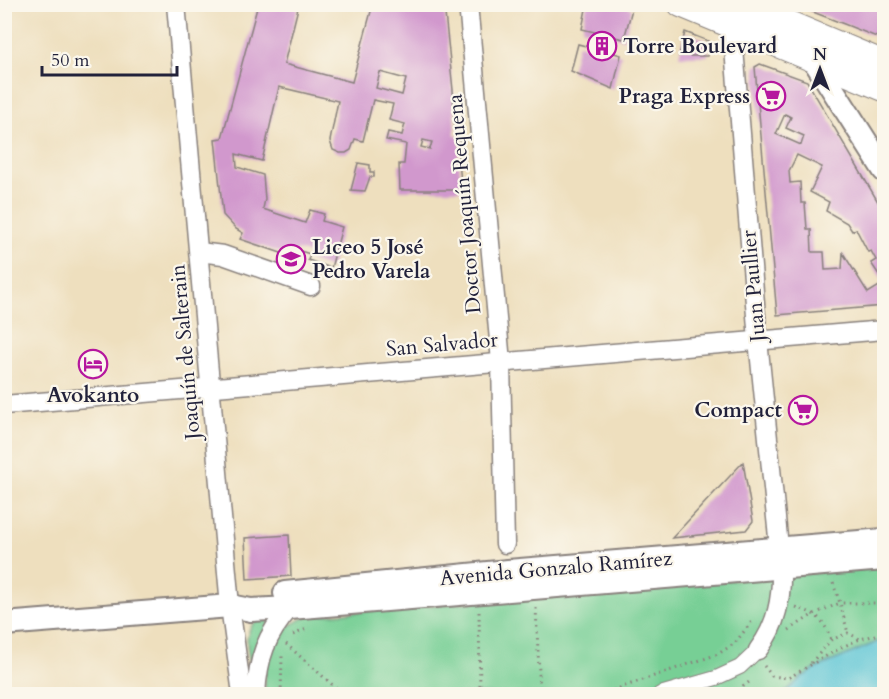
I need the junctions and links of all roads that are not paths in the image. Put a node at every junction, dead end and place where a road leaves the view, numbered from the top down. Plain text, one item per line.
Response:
1 (176, 4) edge
2 (468, 4) edge
3 (681, 4) edge
4 (734, 11) edge
5 (814, 60) junction
6 (885, 64) edge
7 (885, 88) edge
8 (885, 170) edge
9 (199, 252) junction
10 (311, 286) dead end
11 (885, 330) edge
12 (758, 340) junction
13 (501, 362) junction
14 (212, 387) junction
15 (4, 405) edge
16 (885, 540) edge
17 (505, 544) dead end
18 (780, 558) junction
19 (885, 559) edge
20 (231, 606) junction
21 (290, 608) junction
22 (4, 624) edge
23 (764, 655) joint
24 (242, 694) edge
25 (256, 694) edge
26 (660, 694) edge

1 - 9 street, Joaquín de Salterain
2 - 13 street, Doctor Joaquín Requena
3 - 4 main road
4 - 5 main road
4 - 6 main road
4 - 12 street, Juan Paullier
5 - 7 main road
5 - 8 street
9 - 10 street
9 - 14 street, Joaquín de Salterain
11 - 12 street, San Salvador
12 - 13 street, San Salvador
12 - 18 street, Juan Paullier
13 - 14 street, San Salvador
13 - 17 street, Doctor Joaquín Requena
14 - 15 street, San Salvador
14 - 20 street, Joaquín de Salterain
16 - 18 street, Avenida Gonzalo Ramírez
18 - 19 street, Avenida Gonzalo Ramírez
18 - 20 street, Avenida Gonzalo Ramírez
18 - 21 street, Avenida Gonzalo Ramírez
18 - 23 street, Juan Paullier
20 - 21 street, Avenida Gonzalo Ramírez
20 - 22 street, Avenida Gonzalo Ramírez
20 - 24 street, Joaquín de Salterain
21 - 25 street
23 - 26 street

